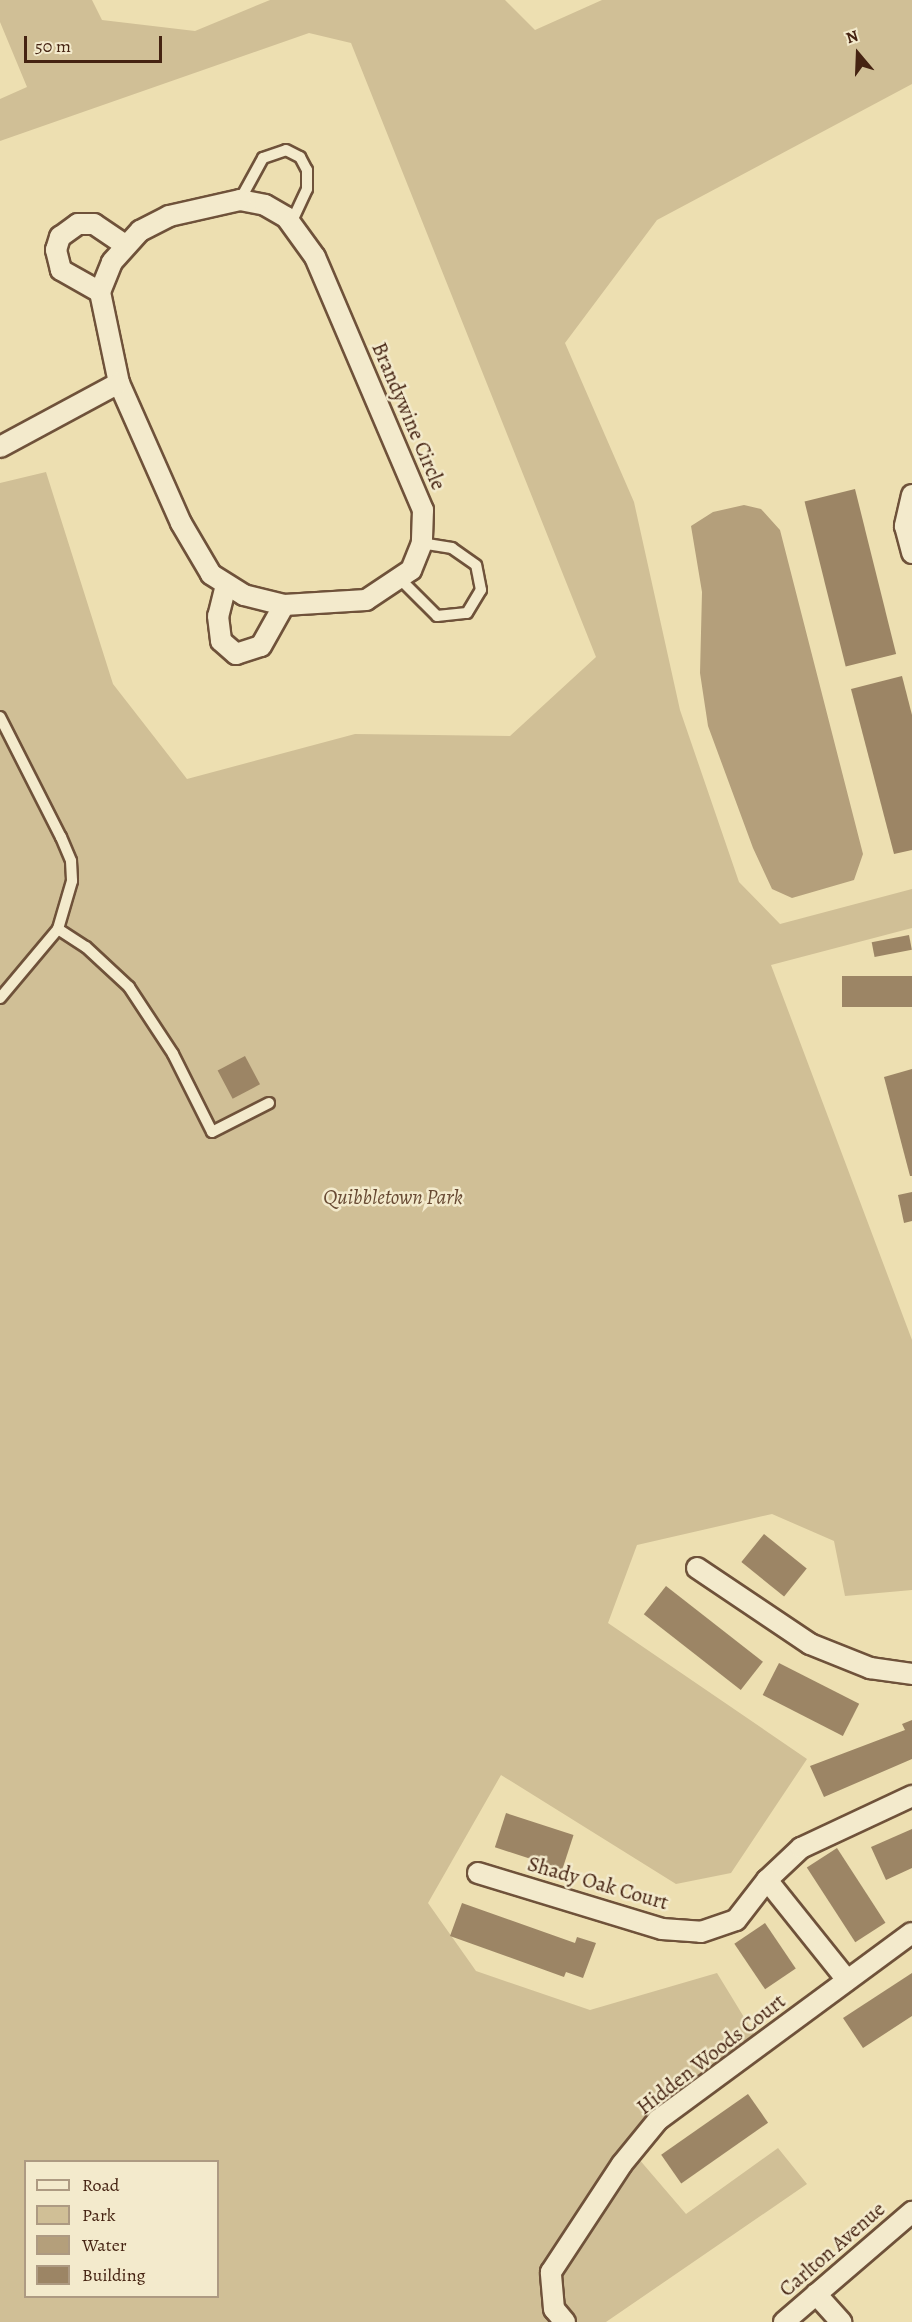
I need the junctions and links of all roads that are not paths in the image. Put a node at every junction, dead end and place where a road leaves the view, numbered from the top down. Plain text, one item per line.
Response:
1 (240, 200) junction
2 (291, 224) junction
3 (125, 245) junction
4 (100, 292) junction
5 (119, 383) junction
6 (0, 447) edge
7 (912, 495) edge
8 (422, 543) junction
9 (912, 553) edge
10 (401, 580) junction
11 (226, 585) junction
12 (284, 605) junction
13 (0, 717) edge
14 (58, 929) junction
15 (0, 998) edge
16 (269, 1103) dead end
17 (697, 1568) dead end
18 (912, 1674) edge
19 (912, 1796) edge
20 (478, 1873) dead end
21 (767, 1880) junction
22 (912, 1933) edge
23 (847, 1980) junction
24 (912, 2212) edge
25 (816, 2294) junction
26 (560, 2315) edge
27 (784, 2322) edge
28 (841, 2322) edge

1 - 2 street, Brandywine Circle
1 - 2 lane
1 - 3 street, Brandywine Circle
2 - 8 street, Brandywine Circle
3 - 4 street, Brandywine Circle
3 - 4 street
4 - 5 street
5 - 6 street
5 - 11 street
7 - 9 street
8 - 10 street, Brandywine Circle
8 - 10 lane
10 - 12 street
11 - 12 street
11 - 12 street
13 - 14 lane
14 - 15 lane
14 - 16 lane
17 - 18 street
19 - 21 street, Shady Oak Court
20 - 21 street, Shady Oak Court
21 - 23 street
22 - 23 street, Hidden Woods Court
23 - 26 street, Hidden Woods Court
24 - 25 street, Carlton Avenue
25 - 27 street, Carlton Avenue
25 - 28 street

